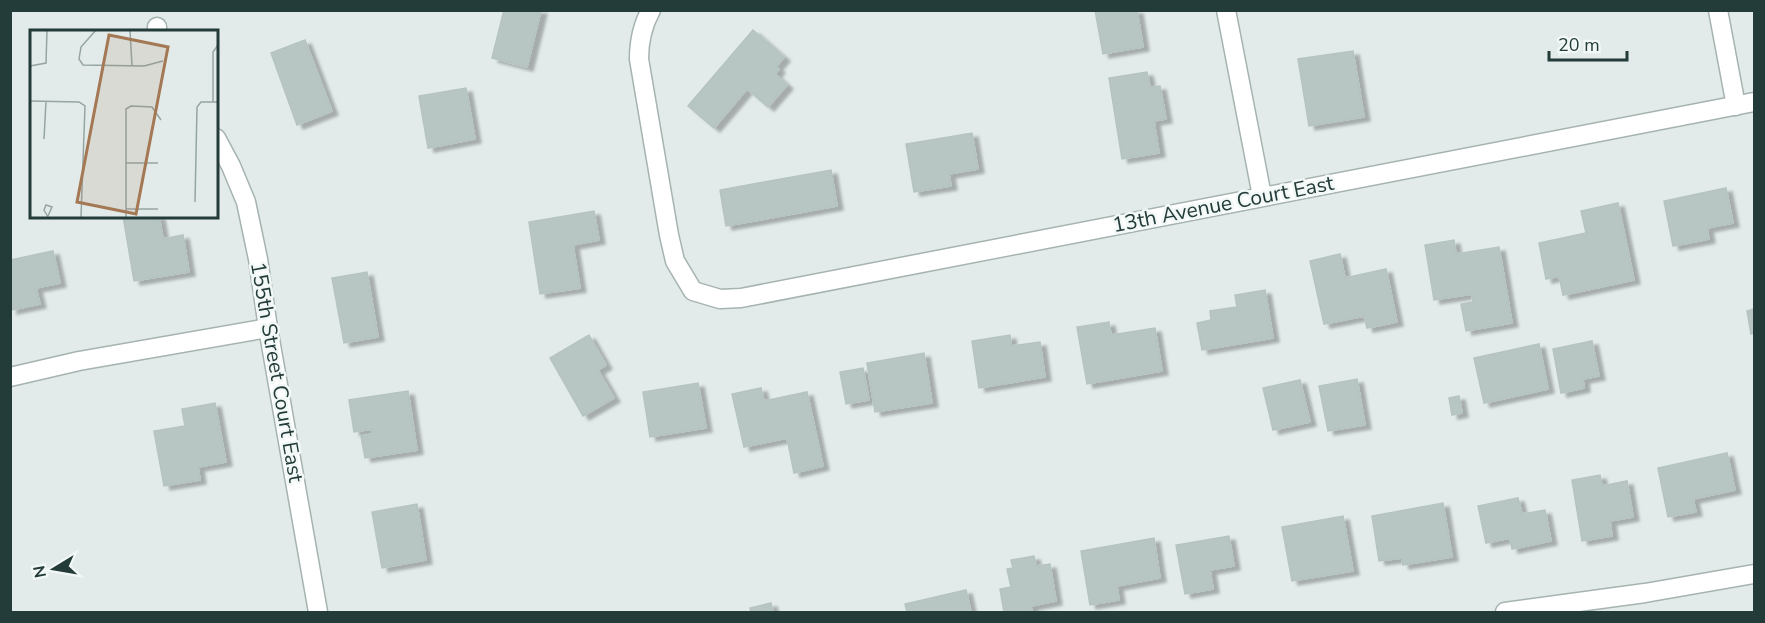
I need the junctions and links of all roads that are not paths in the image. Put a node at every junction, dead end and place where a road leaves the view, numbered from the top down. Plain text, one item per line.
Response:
1 (651, 10) edge
2 (1226, 10) edge
3 (1718, 10) edge
4 (1755, 102) edge
5 (1736, 106) junction
6 (218, 142) edge
7 (1262, 196) junction
8 (268, 328) junction
9 (10, 377) edge
10 (1755, 574) edge
11 (318, 612) edge
12 (1505, 612) edge

1 - 7 street, 13th Avenue Court East
2 - 7 street
3 - 5 street
4 - 5 street, 13th Avenue Court East
5 - 7 street, 13th Avenue Court East
6 - 8 street, 155th Street Court East
8 - 9 street
8 - 11 street, 155th Street Court East
10 - 12 street

